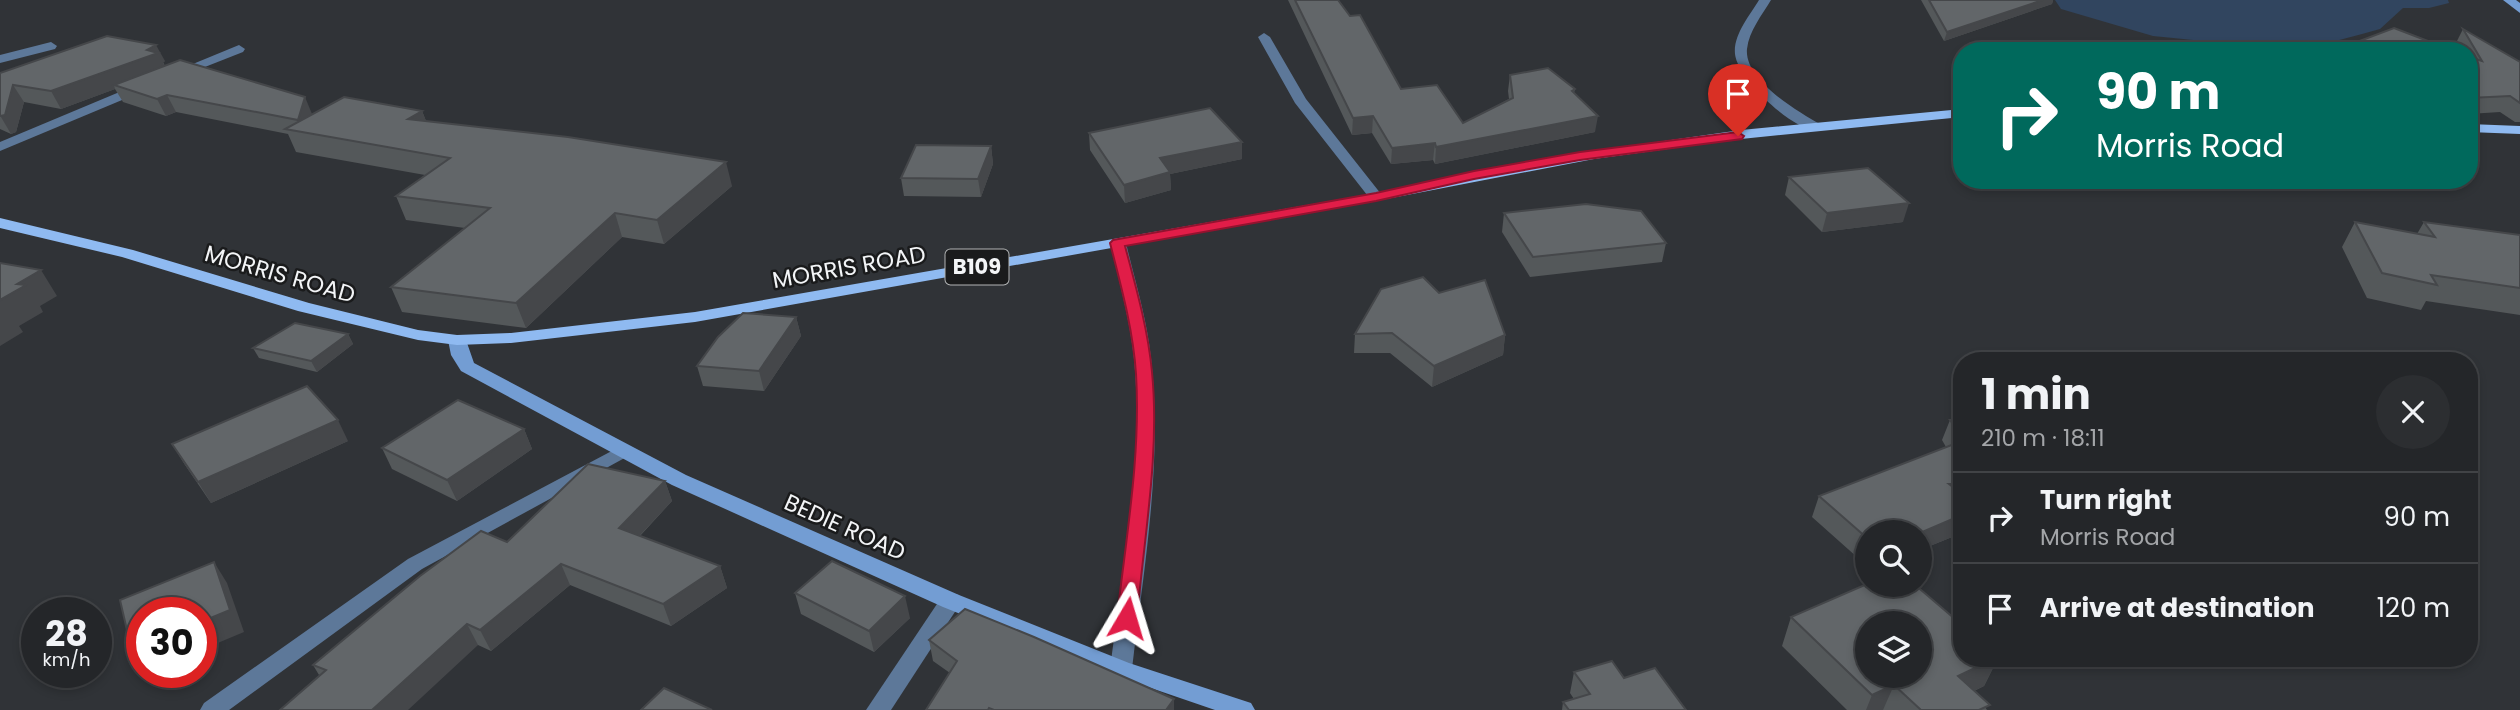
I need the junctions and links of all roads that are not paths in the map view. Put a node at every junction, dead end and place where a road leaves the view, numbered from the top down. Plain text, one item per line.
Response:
1 (1765, 0) edge
2 (2509, 0) edge
3 (2520, 9) edge
4 (1264, 37) dead end
5 (51, 46) dead end
6 (239, 49) dead end
7 (0, 59) edge
8 (1953, 114) edge
9 (1815, 127) junction
10 (2478, 128) edge
11 (2520, 130) edge
12 (0, 146) edge
13 (1376, 197) junction
14 (0, 223) edge
15 (1118, 243) junction
16 (457, 340) junction
17 (623, 451) junction
18 (951, 601) junction
19 (1121, 669) junction
20 (212, 710) edge
21 (878, 710) edge
22 (1243, 710) edge

1 - 9 street
2 - 3 street
4 - 13 street
5 - 7 street
6 - 12 street
8 - 9 main road, MORRIS ROAD / B109
9 - 13 main road, MORRIS ROAD / B109
10 - 11 main road
13 - 15 main road, MORRIS ROAD / B109
14 - 16 main road, MORRIS ROAD / B109
15 - 16 main road, MORRIS ROAD / B109
15 - 19 street
16 - 17 street, BEDIE ROAD
17 - 18 street, BEDIE ROAD
17 - 20 street
18 - 19 street, BEDIE ROAD
18 - 21 street
19 - 22 street, BEDIE ROAD

